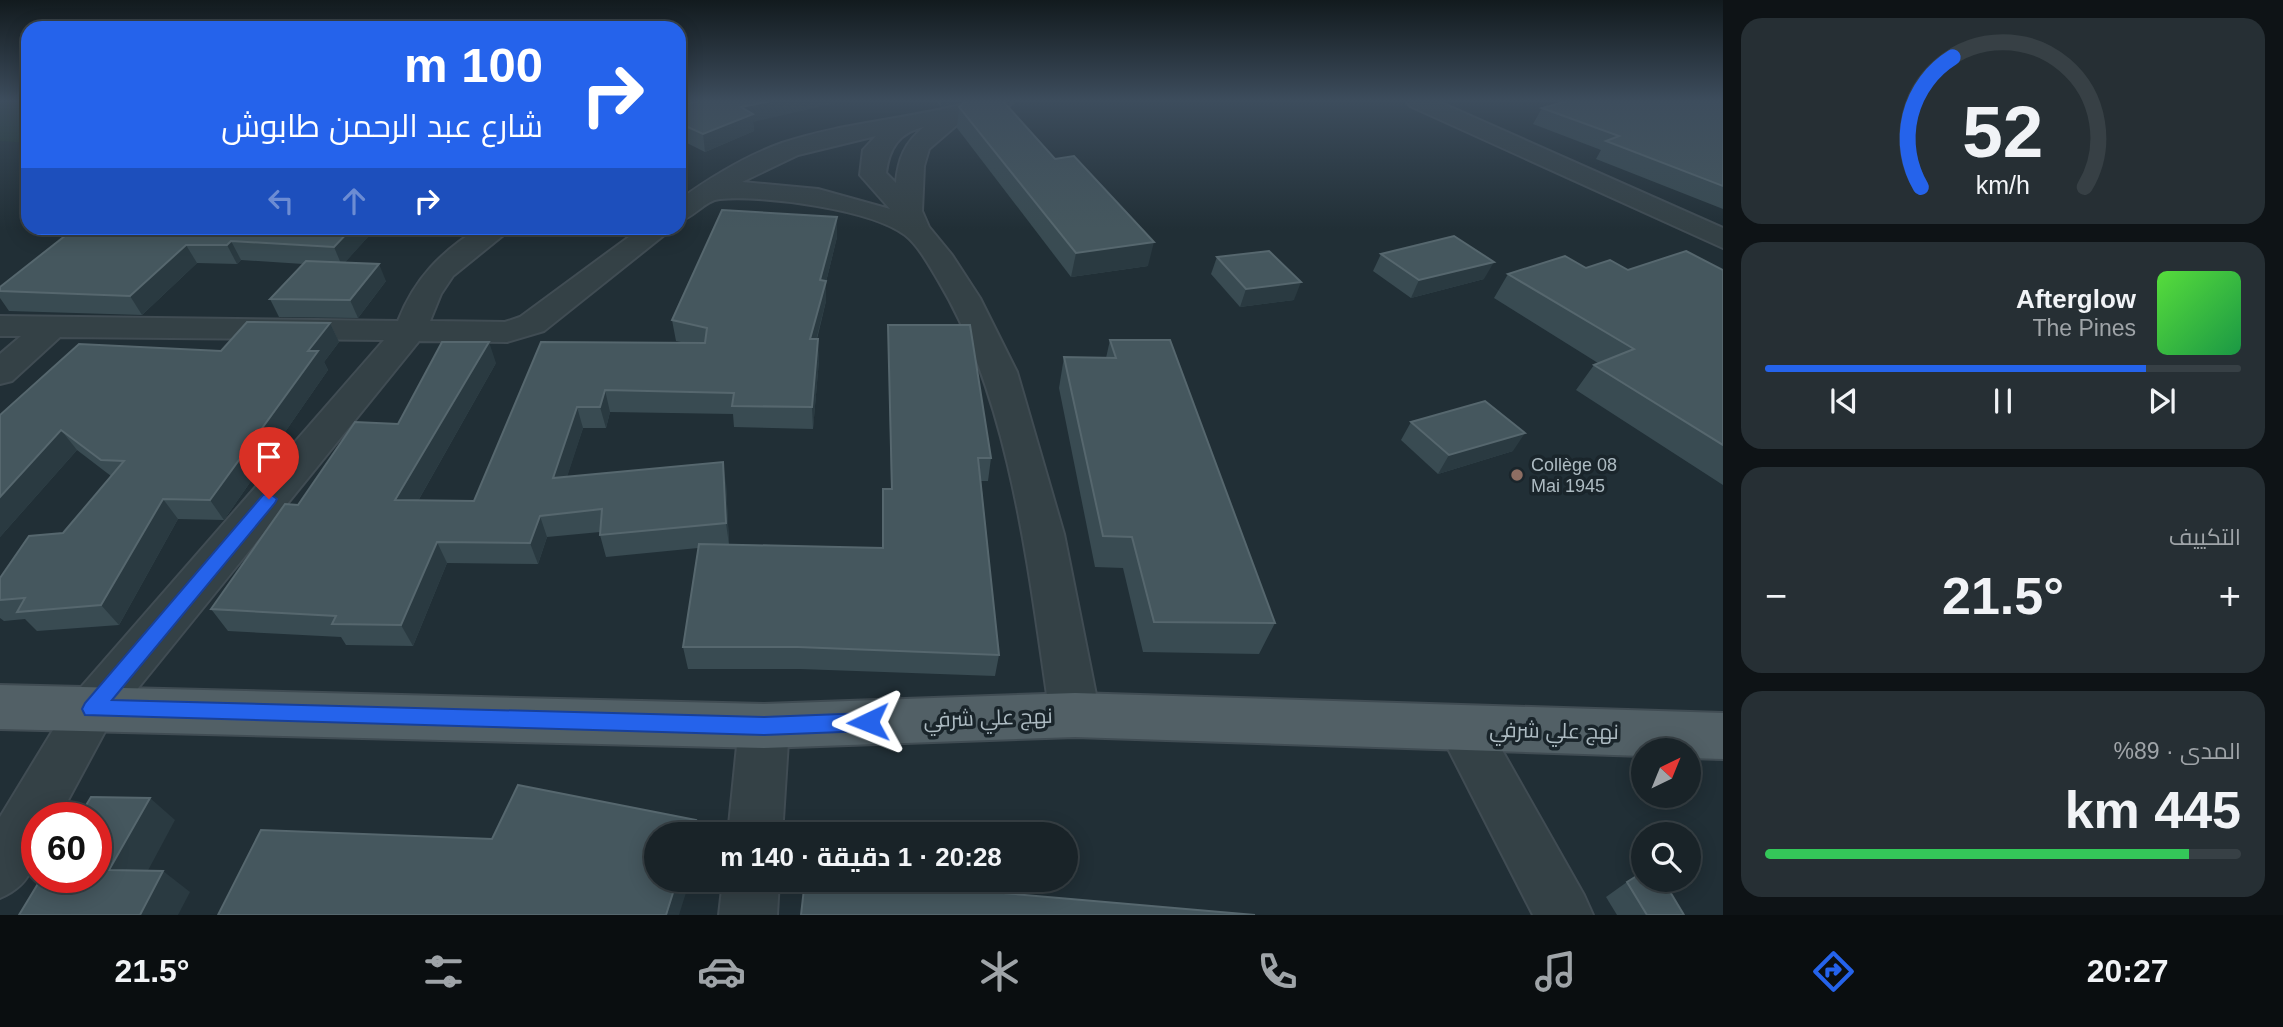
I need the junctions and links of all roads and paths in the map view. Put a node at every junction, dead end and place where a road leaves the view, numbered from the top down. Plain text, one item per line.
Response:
1 (811, 144) edge
2 (882, 144) edge
3 (918, 144) edge
4 (1512, 144) edge
5 (713, 187) junction
6 (686, 208) edge
7 (912, 220) junction
8 (487, 235) edge
9 (650, 235) edge
10 (1723, 239) edge
11 (53, 325) junction
12 (0, 326) edge
13 (410, 331) junction
14 (0, 373) edge
15 (0, 707) edge
16 (92, 709) junction
17 (1075, 715) junction
18 (764, 726) junction
19 (1463, 729) junction
20 (1723, 736) edge
21 (756, 822) edge
22 (0, 870) edge
23 (750, 892) edge
24 (748, 915) edge
25 (1563, 915) edge

1 - 5 street
2 - 7 street
3 - 7 street
4 - 10 street
5 - 6 street
5 - 7 street
7 - 17 street
8 - 13 street
9 - 13 street
11 - 12 street
11 - 13 street
11 - 14 street
13 - 16 street
15 - 16 main road, نهج علي شرفي
16 - 18 main road, نهج علي شرفي
16 - 22 street
17 - 18 main road, نهج علي شرفي
17 - 19 main road, نهج علي شرفي
18 - 21 street
19 - 20 main road, نهج علي شرفي
19 - 25 street
23 - 24 street

